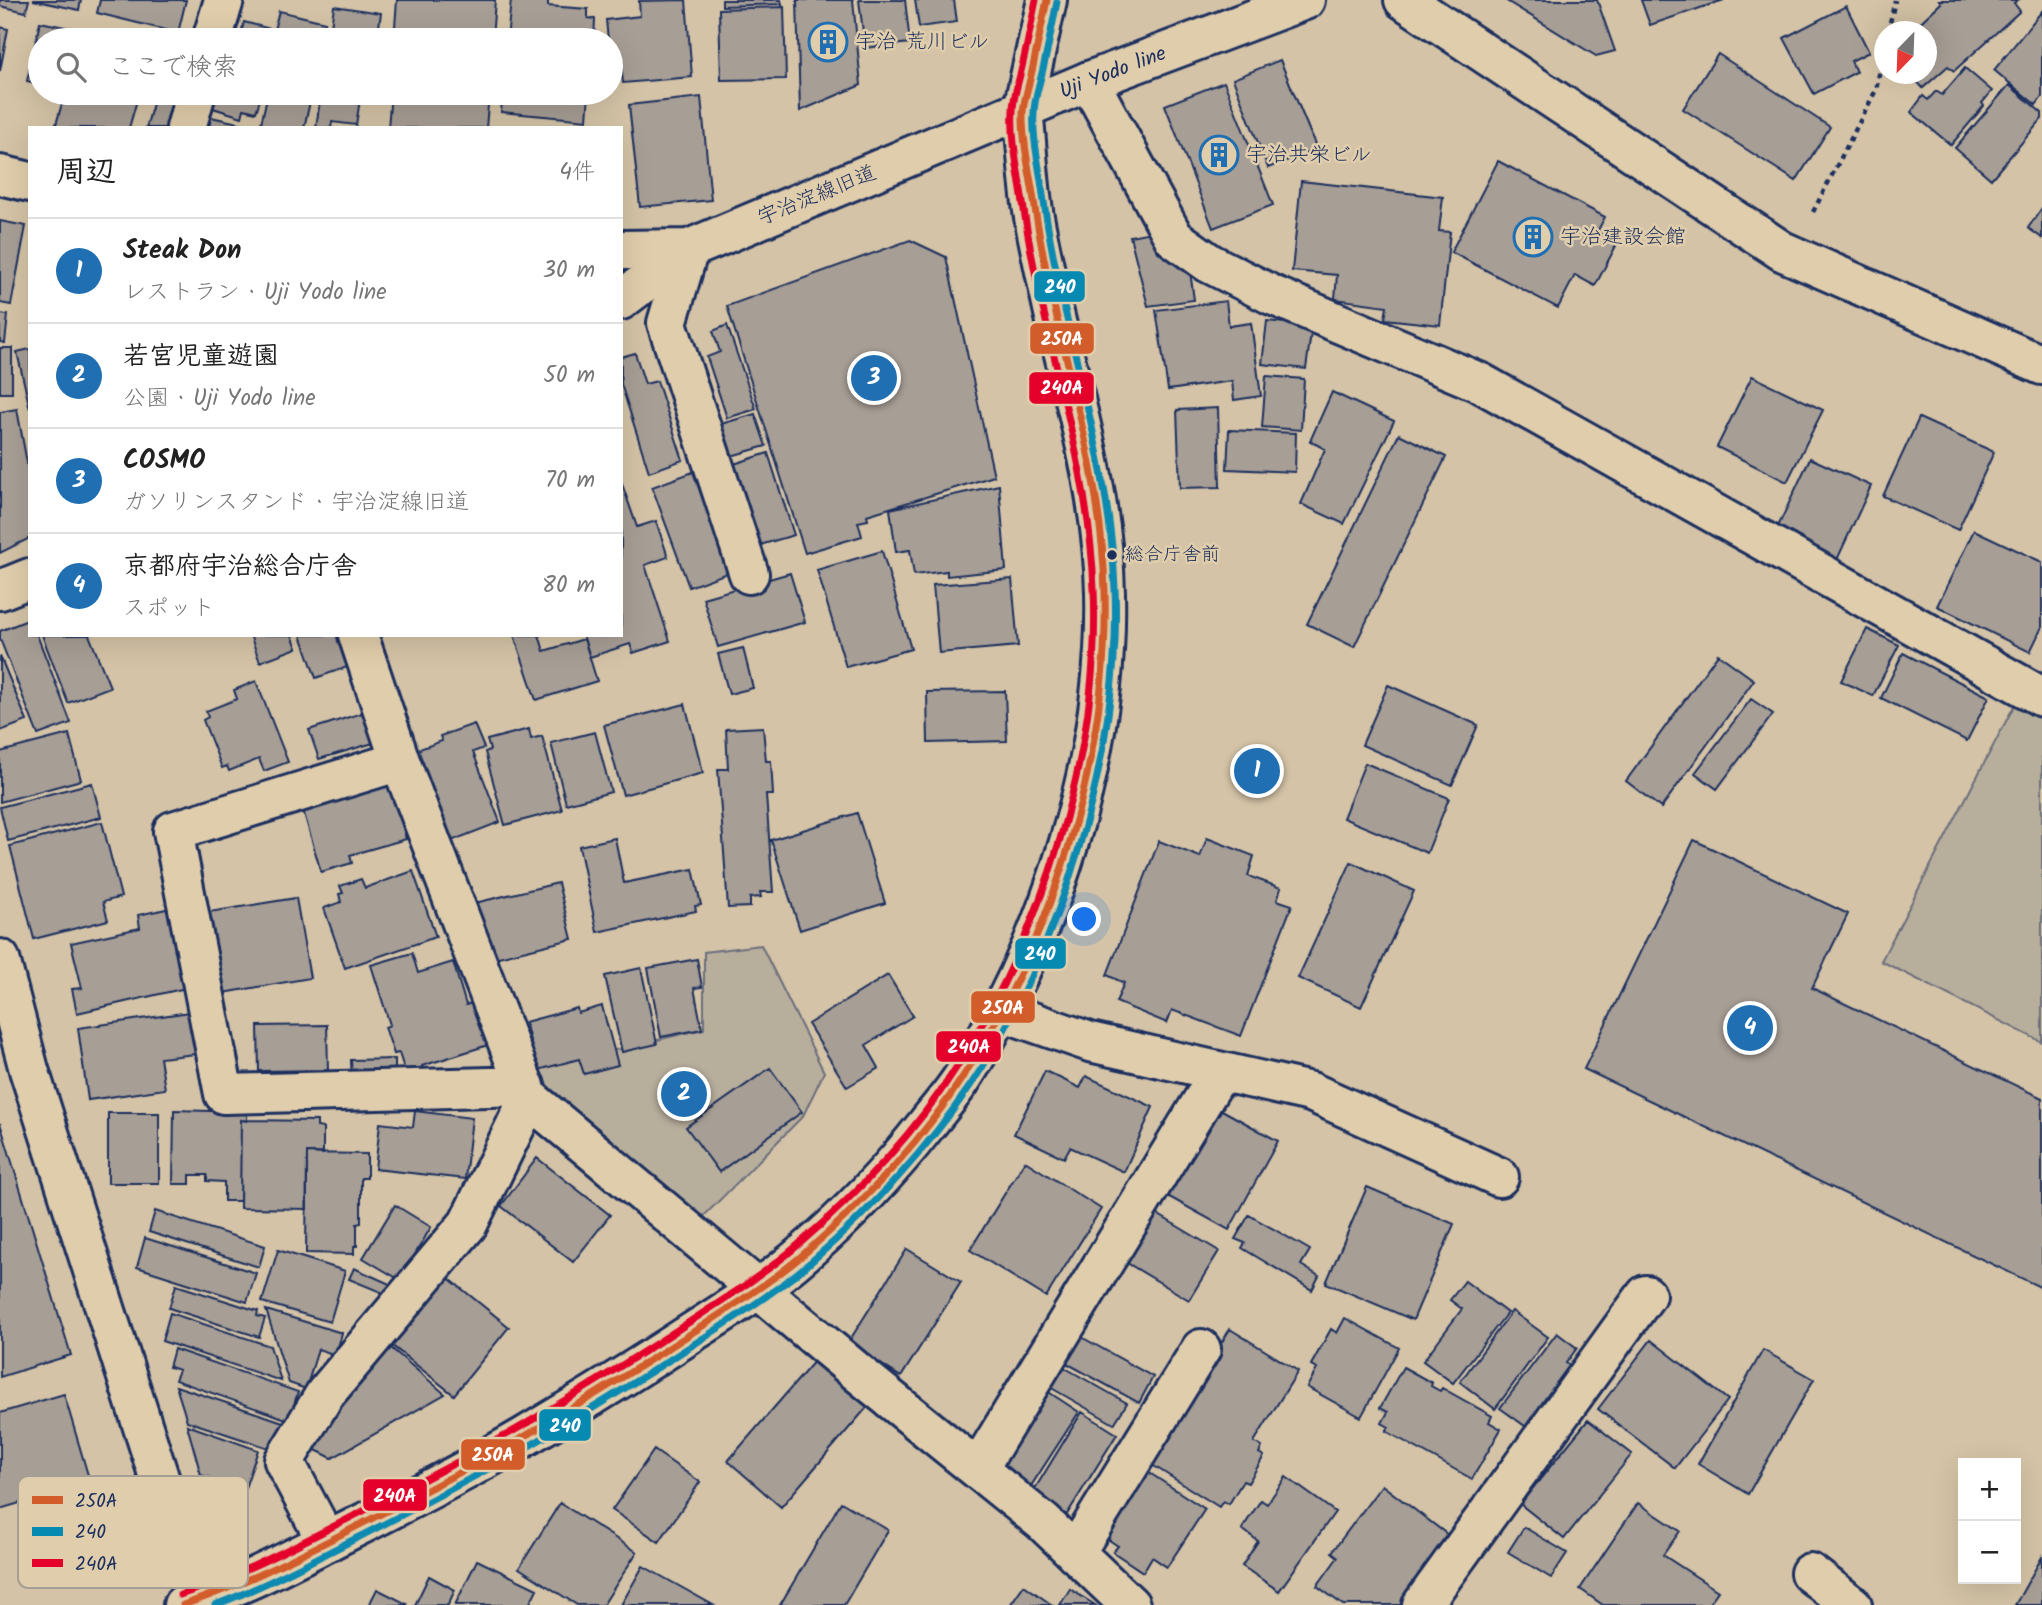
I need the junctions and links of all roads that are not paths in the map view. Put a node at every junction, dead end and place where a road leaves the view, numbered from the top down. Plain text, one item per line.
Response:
1 (224, 0) edge
2 (1047, 0) edge
3 (1305, 0) edge
4 (1404, 0) edge
5 (216, 28) edge
6 (1089, 81) junction
7 (193, 105) edge
8 (1023, 109) junction
9 (187, 126) edge
10 (0, 175) edge
11 (28, 182) edge
12 (689, 249) junction
13 (623, 250) edge
14 (623, 298) edge
15 (2042, 365) edge
16 (749, 574) dead end
17 (28, 579) edge
18 (0, 590) edge
19 (359, 637) edge
20 (2042, 698) edge
21 (400, 761) junction
22 (0, 959) edge
23 (1001, 1011) junction
24 (1220, 1072) junction
25 (14, 1074) edge
26 (527, 1092) junction
27 (1499, 1177) dead end
28 (758, 1290) junction
29 (1646, 1295) dead end
30 (1201, 1349) dead end
31 (978, 1469) junction
32 (158, 1476) edge
33 (327, 1542) junction
34 (1075, 1553) junction
35 (1810, 1573) dead end
36 (248, 1579) edge
37 (229, 1588) edge
38 (196, 1603) edge
39 (1130, 1605) edge
40 (1422, 1605) edge
41 (1852, 1605) edge

1 - 5 street
2 - 8 street
3 - 6 street, Uji Yodo line
4 - 15 street
6 - 8 street, Uji Yodo line
6 - 20 street
7 - 9 street
8 - 12 street, 宇治淀線旧道
8 - 23 street
10 - 11 street
12 - 13 street
12 - 14 street, 宇治淀線旧道
12 - 16 street
17 - 18 street
19 - 21 street
21 - 26 street
21 - 26 street
22 - 25 street
23 - 24 street
23 - 28 street
24 - 27 street
24 - 31 street
25 - 32 street
26 - 28 street
26 - 33 street
28 - 31 street
28 - 33 street
29 - 40 street
30 - 34 street
31 - 34 street
33 - 36 street
34 - 39 street
35 - 41 street
37 - 38 street

